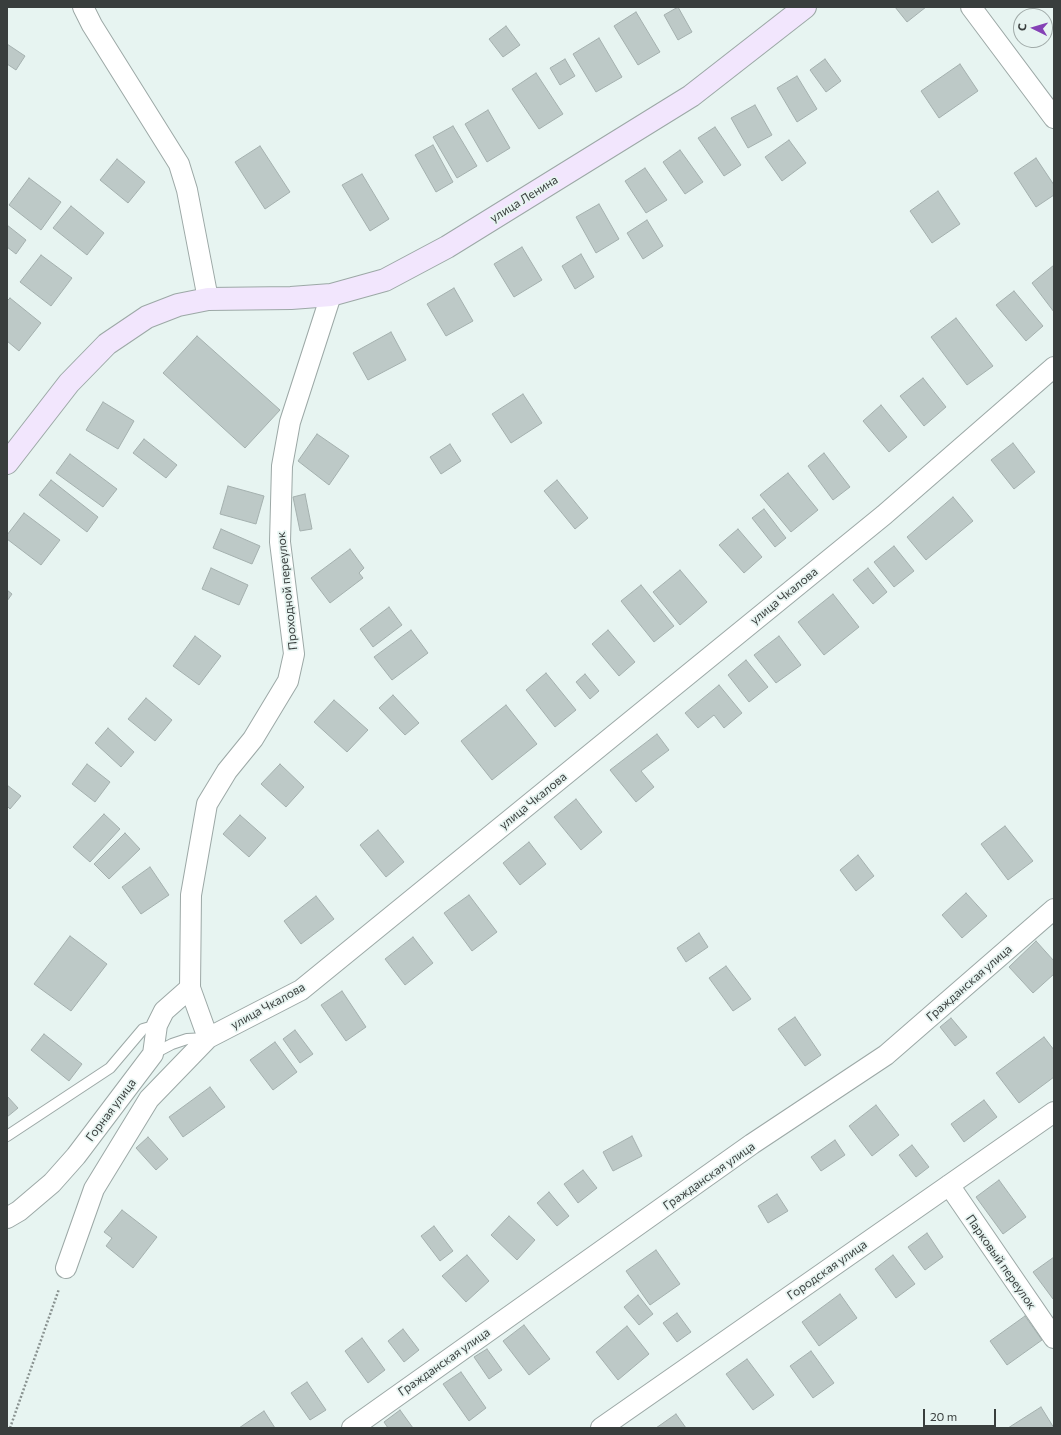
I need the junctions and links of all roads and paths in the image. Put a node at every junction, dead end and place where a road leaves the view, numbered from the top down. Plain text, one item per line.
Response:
1 (83, 7) edge
2 (805, 7) edge
3 (971, 7) edge
4 (1054, 118) edge
5 (331, 295) junction
6 (208, 299) junction
7 (1054, 367) edge
8 (7, 463) edge
9 (1054, 909) edge
10 (190, 988) junction
11 (157, 1025) junction
12 (208, 1038) junction
13 (153, 1054) junction
14 (1054, 1112) edge
15 (7, 1136) edge
16 (949, 1185) junction
17 (7, 1218) edge
18 (66, 1268) joint
19 (1054, 1338) edge
20 (10, 1428) edge
21 (352, 1428) edge
22 (601, 1428) edge

1 - 6 street
2 - 5 main road, улица Ленина
3 - 4 street
5 - 6 main road, улица Ленина
5 - 10 street, Проходной переулок
6 - 8 main road, улица Ленина
7 - 12 street, улица Чкалова
9 - 21 street, Гражданская улица
10 - 11 street, Горная улица
10 - 12 street
11 - 13 street, Горная улица
11 - 15 lane
12 - 13 lane
12 - 18 street, улица Чкалова
13 - 17 street, Горная улица
14 - 16 street, Городская улица
16 - 19 street, Парковый переулок
16 - 22 street, Городская улица
18 - 20 path

